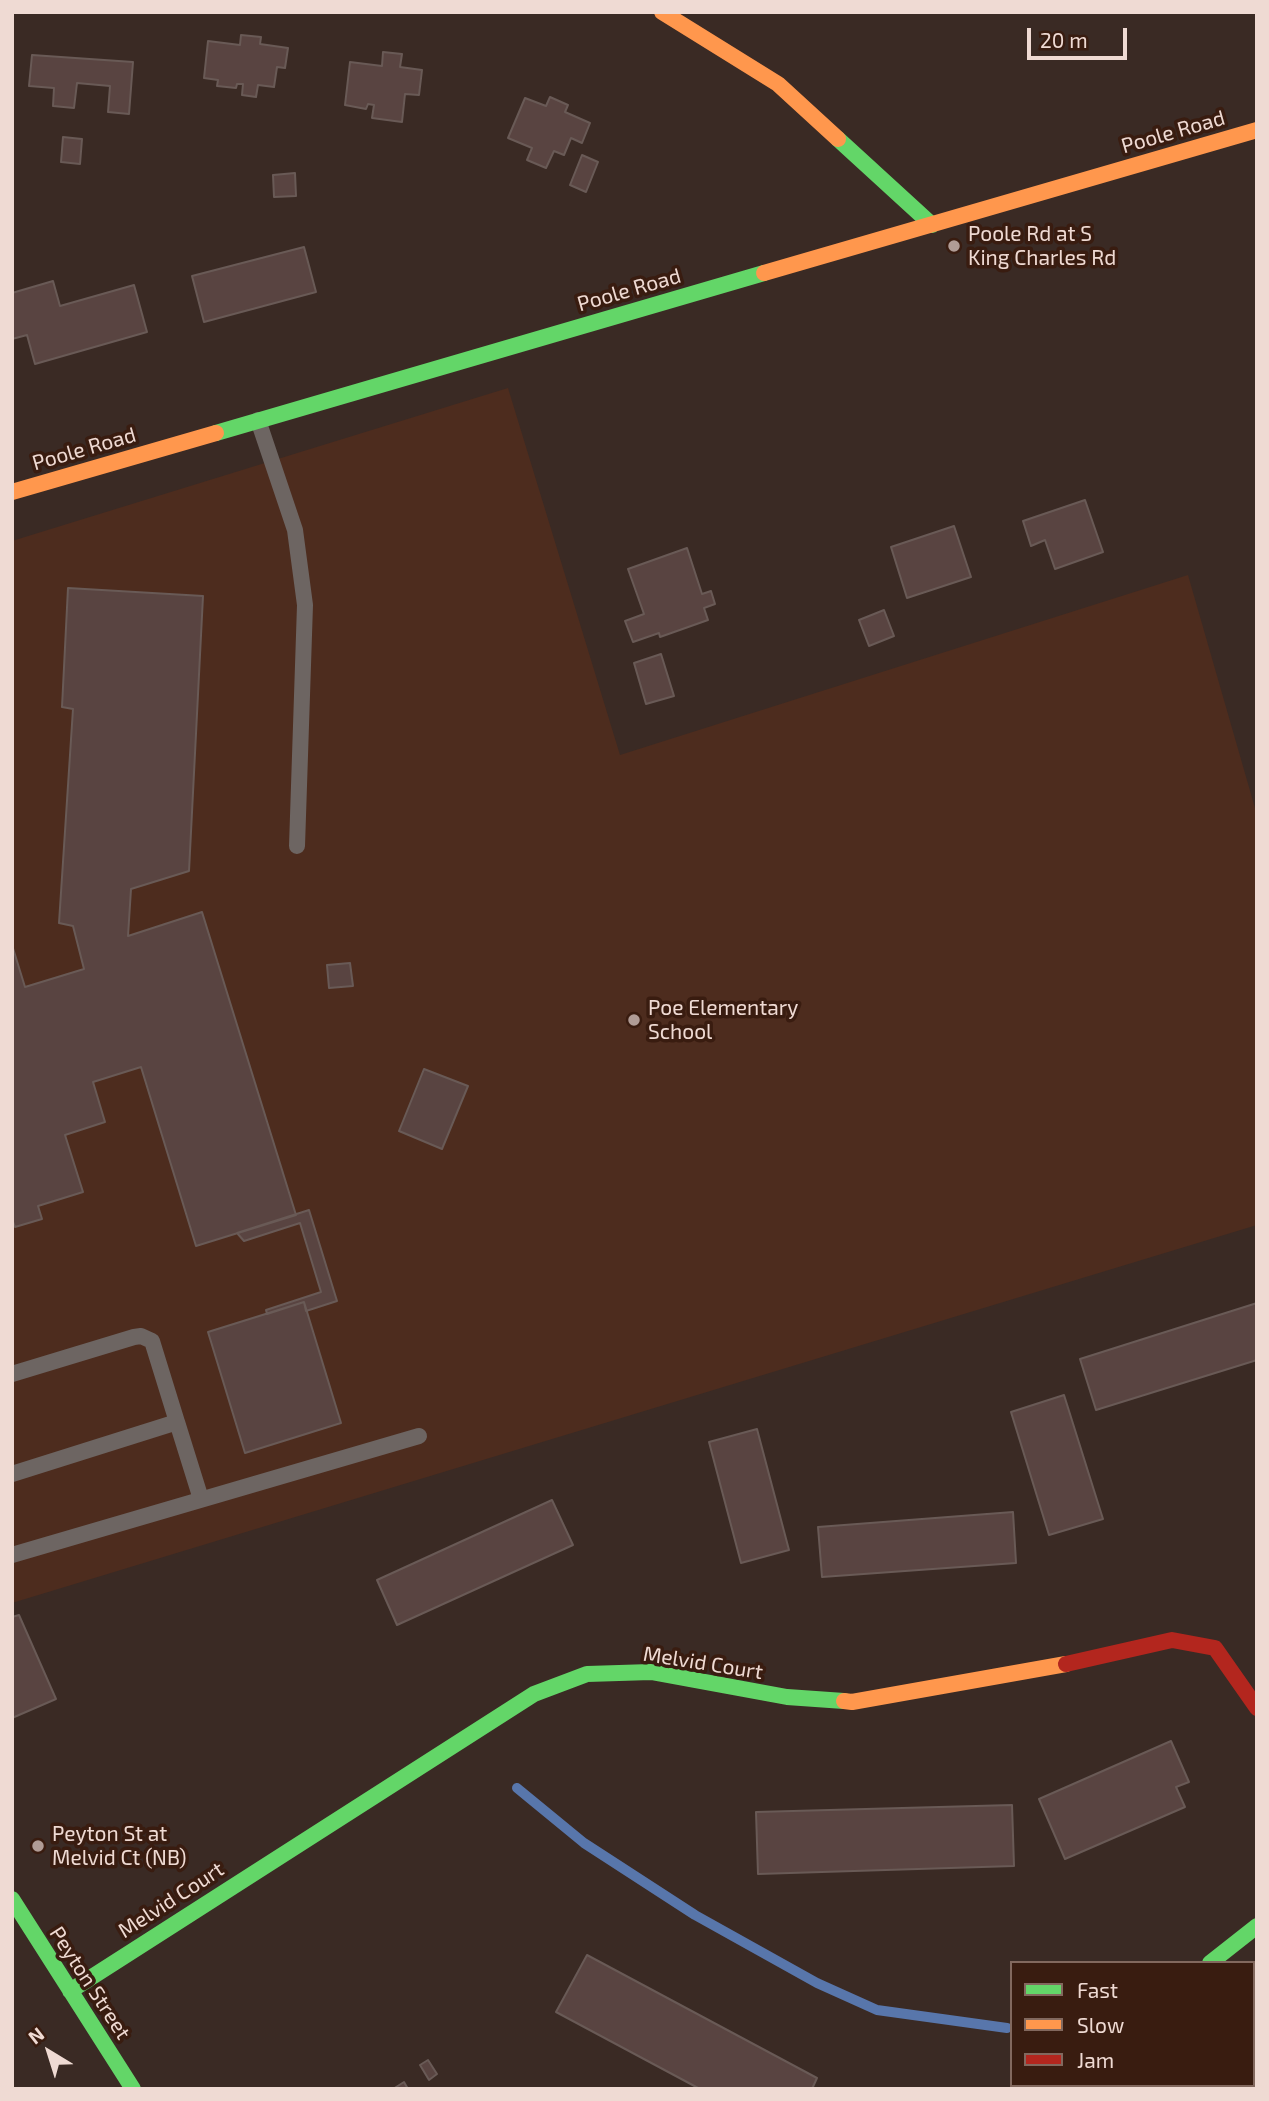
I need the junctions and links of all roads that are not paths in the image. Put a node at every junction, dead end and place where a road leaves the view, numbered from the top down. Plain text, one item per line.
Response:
1 (662, 12) edge
2 (1257, 130) edge
3 (932, 225) junction
4 (258, 420) junction
5 (12, 492) edge
6 (297, 846) dead end
7 (12, 1374) edge
8 (177, 1422) junction
9 (419, 1436) dead end
10 (12, 1475) edge
11 (201, 1499) junction
12 (12, 1555) edge
13 (1257, 1708) edge
14 (12, 1899) edge
15 (1257, 1926) edge
16 (1213, 1961) edge
17 (70, 1991) junction
18 (133, 2089) edge

1 - 3 street
2 - 3 street, Poole Road
3 - 4 street, Poole Road
4 - 5 street, Poole Road
4 - 6 lane
7 - 8 lane
8 - 10 lane
8 - 11 lane
9 - 11 lane
11 - 12 lane
13 - 17 street, Melvid Court
14 - 17 street, Peyton Street
15 - 16 street
17 - 18 street, Peyton Street

